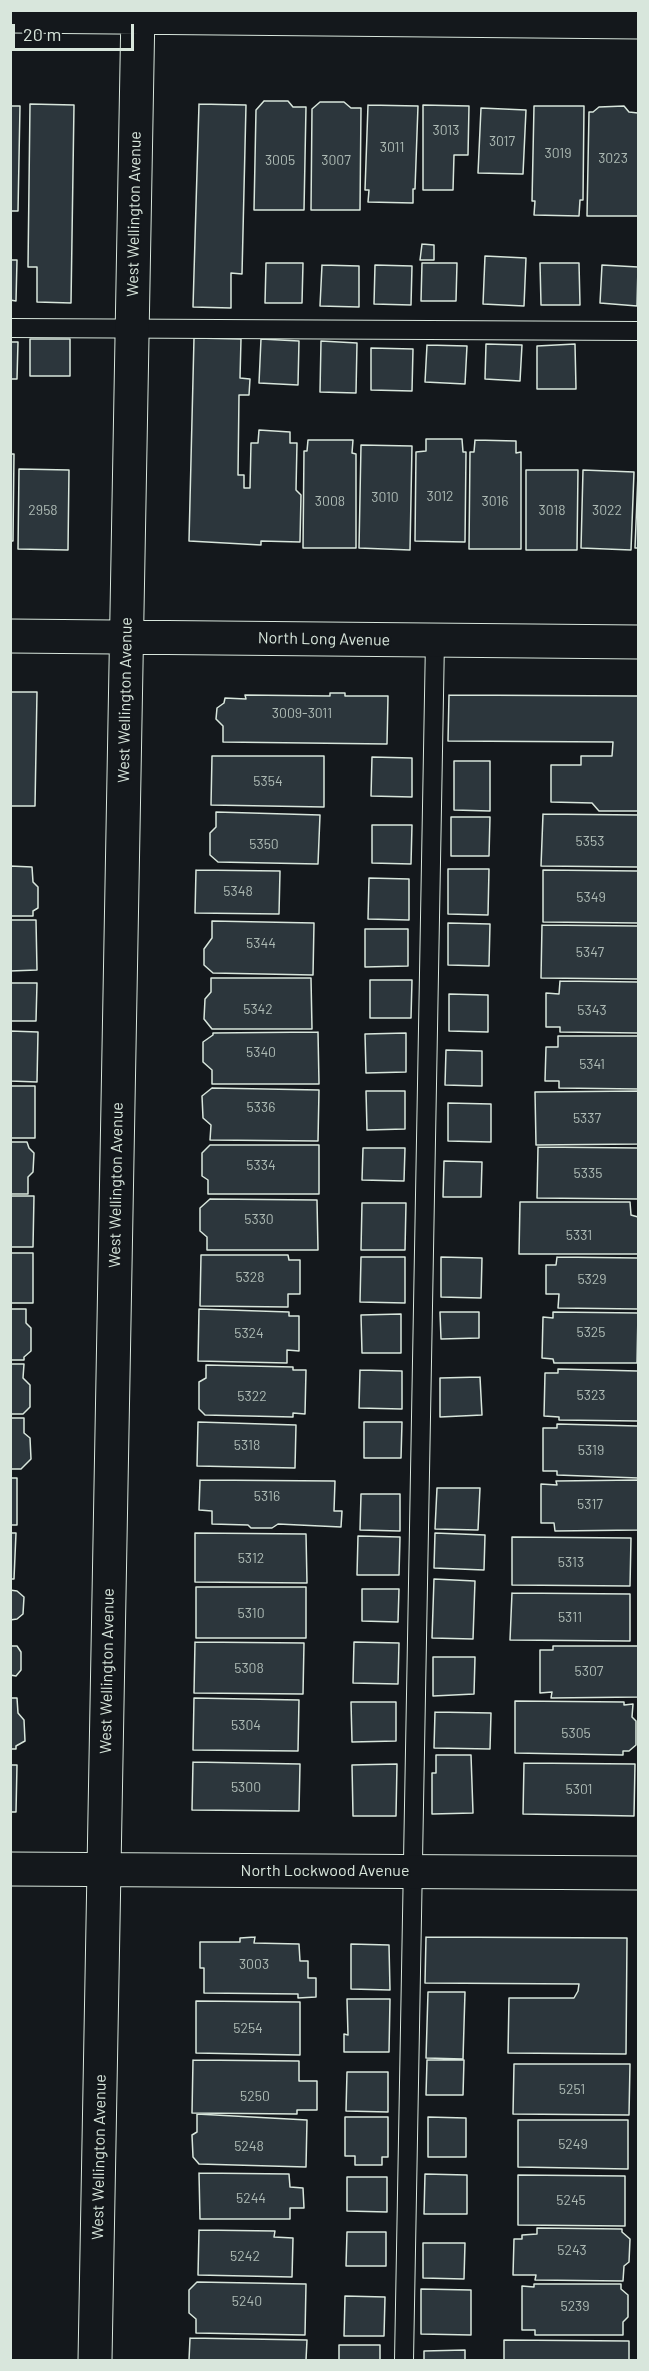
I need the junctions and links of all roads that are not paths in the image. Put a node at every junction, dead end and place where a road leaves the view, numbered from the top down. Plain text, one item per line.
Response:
1 (138, 14) edge
2 (10, 16) edge
3 (639, 22) edge
4 (10, 328) edge
5 (132, 329) junction
6 (639, 331) edge
7 (10, 636) edge
8 (127, 637) junction
9 (435, 640) junction
10 (639, 642) edge
11 (10, 1869) edge
12 (103, 1869) junction
13 (414, 1871) junction
14 (639, 1873) edge
15 (95, 2361) edge
16 (404, 2361) edge

1 - 2 street
1 - 3 street
1 - 5 street, West Wellington Avenue
4 - 5 lane
5 - 6 lane
5 - 8 street, West Wellington Avenue
7 - 8 street, North Long Avenue
8 - 9 street, North Long Avenue
8 - 12 street, West Wellington Avenue
9 - 10 street, North Long Avenue
9 - 13 lane
11 - 12 street, North Lockwood Avenue
12 - 13 street, North Lockwood Avenue
12 - 15 street, West Wellington Avenue
13 - 14 street, North Lockwood Avenue
13 - 16 lane

